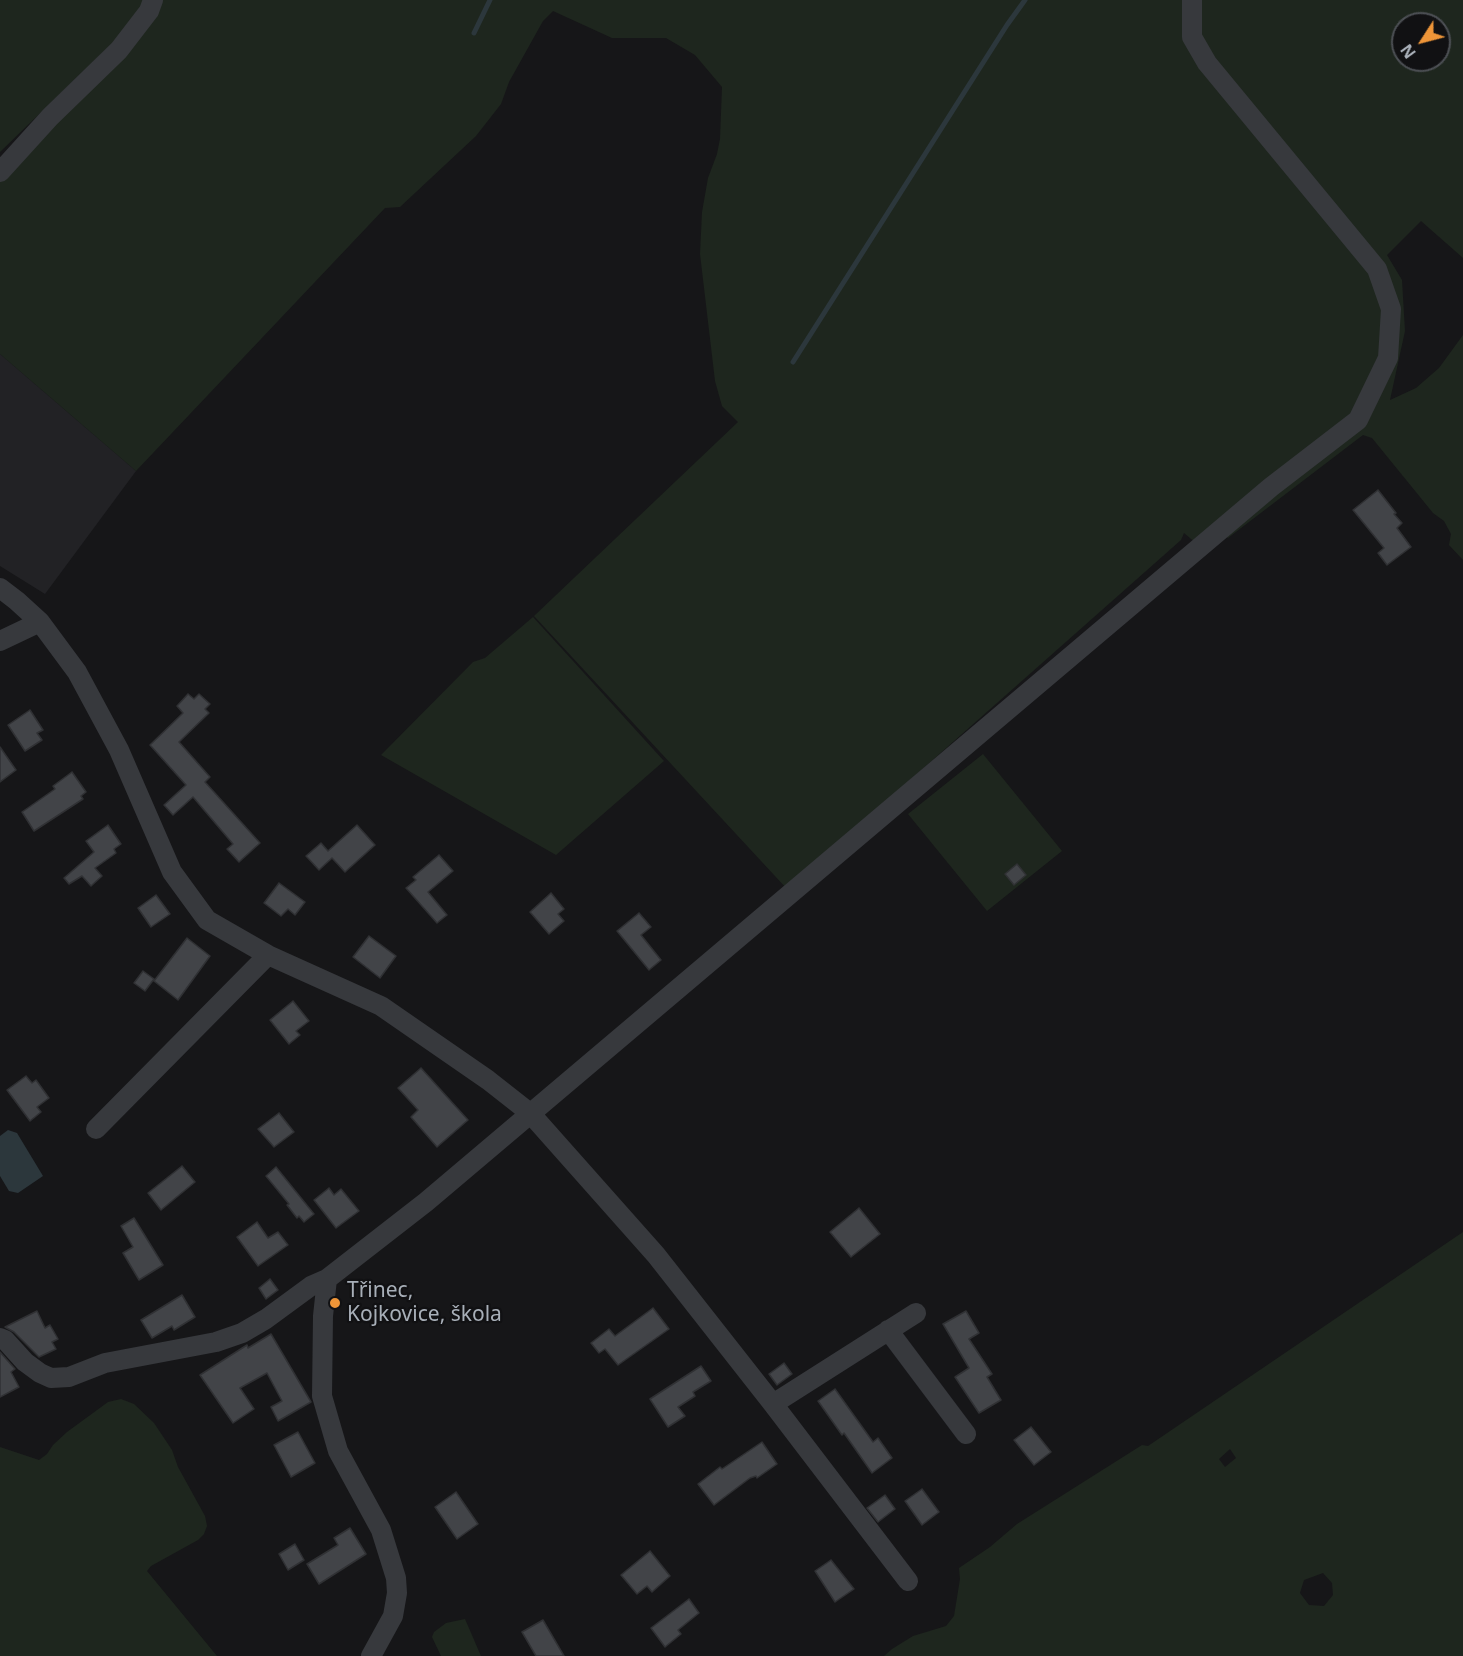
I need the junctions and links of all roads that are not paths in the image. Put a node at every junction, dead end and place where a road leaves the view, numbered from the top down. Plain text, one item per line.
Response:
1 (153, 0) edge
2 (1192, 0) edge
3 (0, 172) edge
4 (0, 588) edge
5 (40, 622) junction
6 (0, 641) edge
7 (268, 955) junction
8 (530, 1113) junction
9 (96, 1129) dead end
10 (327, 1279) junction
11 (916, 1313) dead end
12 (888, 1330) junction
13 (0, 1338) edge
14 (773, 1404) junction
15 (966, 1434) dead end
16 (908, 1581) dead end
17 (371, 1656) edge

1 - 3 street
2 - 8 street
4 - 5 street
5 - 6 street
5 - 7 street
7 - 8 street
7 - 9 street
8 - 10 street
8 - 14 street
10 - 13 street
10 - 17 street
11 - 12 street
12 - 14 street
12 - 15 street
14 - 16 street

